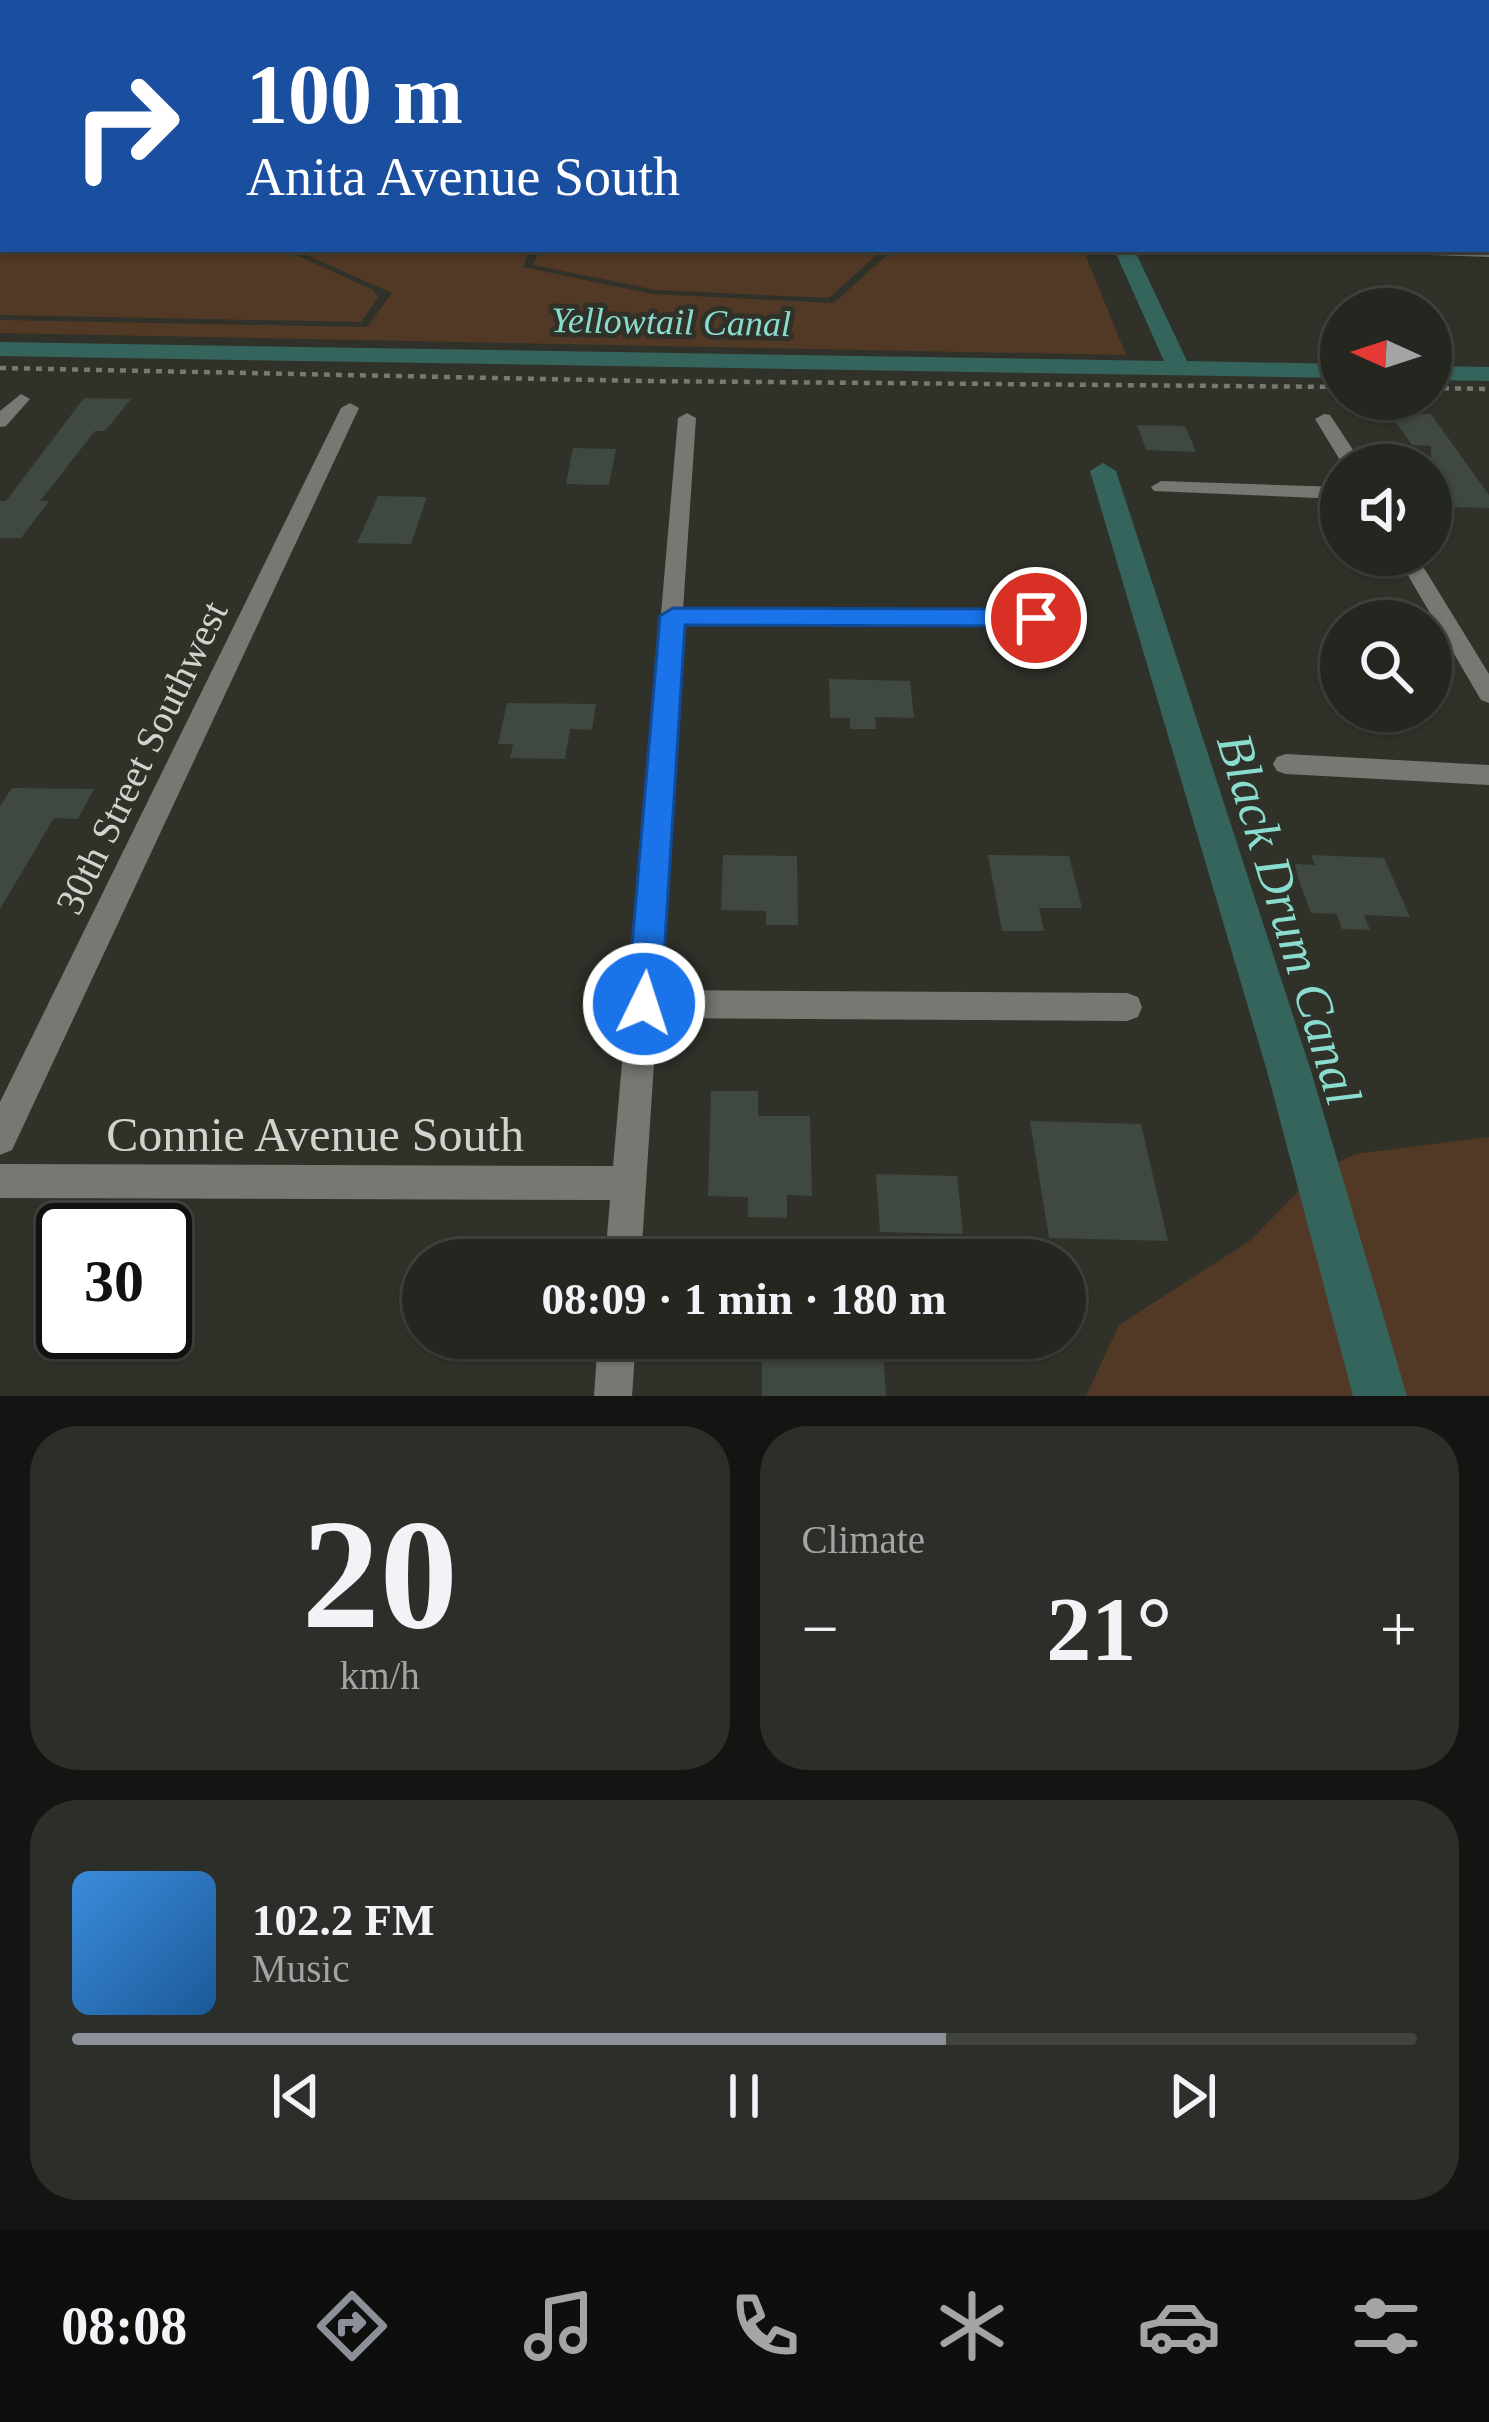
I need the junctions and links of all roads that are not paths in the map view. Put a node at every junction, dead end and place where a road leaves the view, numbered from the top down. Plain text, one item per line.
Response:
1 (1444, 252) edge
2 (1489, 254) edge
3 (21, 399) dead end
4 (350, 408) dead end
5 (687, 418) dead end
6 (0, 422) edge
7 (1162, 488) dead end
8 (1320, 493) edge
9 (1419, 576) edge
10 (673, 616) junction
11 (1036, 618) dead end
12 (1489, 694) edge
13 (1286, 764) dead end
14 (1489, 775) edge
15 (644, 1004) junction
16 (1127, 1006) dead end
17 (0, 1138) edge
18 (0, 1181) edge
19 (629, 1183) junction
20 (625, 1239) edge
21 (616, 1359) edge
22 (613, 1396) edge

1 - 2 street
3 - 6 street
4 - 17 street, 30th Street Southwest
5 - 10 street
7 - 8 street
9 - 12 street
10 - 11 street
10 - 15 street
13 - 14 street
15 - 16 street
15 - 19 street
18 - 19 street, Connie Avenue South
19 - 20 street
21 - 22 street

